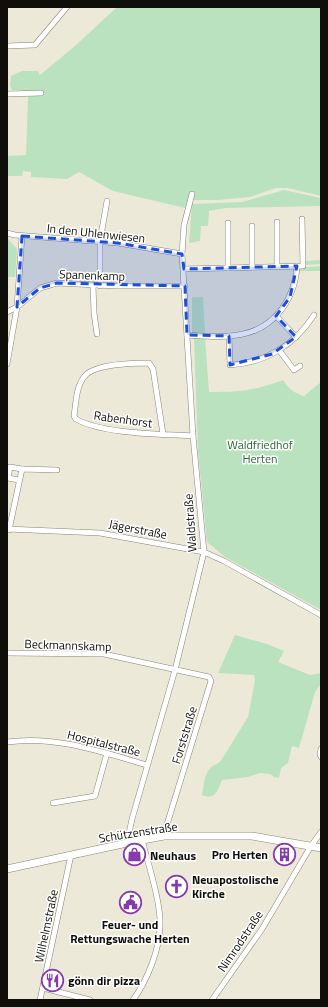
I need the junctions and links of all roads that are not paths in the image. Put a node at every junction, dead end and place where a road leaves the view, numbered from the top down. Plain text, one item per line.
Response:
1 (67, 7) edge
2 (7, 46) edge
3 (41, 93) dead end
4 (7, 94) edge
5 (192, 194) dead end
6 (107, 201) dead end
7 (302, 219) dead end
8 (277, 222) dead end
9 (228, 223) dead end
10 (252, 226) dead end
11 (7, 233) edge
12 (22, 236) junction
13 (100, 241) junction
14 (182, 254) junction
15 (277, 266) junction
16 (296, 266) junction
17 (252, 267) junction
18 (228, 268) junction
19 (184, 269) junction
20 (93, 286) junction
21 (100, 286) junction
22 (185, 286) junction
23 (17, 307) junction
24 (7, 312) edge
25 (314, 315) dead end
26 (276, 316) junction
27 (96, 334) dead end
28 (187, 336) junction
29 (229, 336) junction
30 (296, 337) junction
31 (279, 350) junction
32 (7, 364) edge
33 (300, 366) dead end
34 (163, 434) junction
35 (193, 436) junction
36 (22, 469) junction
37 (57, 470) dead end
38 (18, 480) junction
39 (8, 529) edge
40 (204, 552) junction
41 (321, 615) edge
42 (7, 652) edge
43 (175, 670) junction
44 (7, 742) edge
45 (321, 749) edge
46 (107, 753) junction
47 (321, 757) edge
48 (147, 765) junction
49 (54, 803) dead end
50 (165, 831) dead end
51 (321, 832) edge
52 (142, 840) junction
53 (127, 843) junction
54 (311, 846) junction
55 (321, 848) edge
56 (72, 856) junction
57 (7, 869) edge
58 (43, 988) junction
59 (40, 1000) edge
60 (90, 1000) edge
61 (133, 1000) edge
62 (212, 1000) edge

1 - 2 street
3 - 4 street
5 - 14 street, Waldstraße
6 - 13 street
7 - 16 street
8 - 15 street
9 - 18 street
10 - 17 street
11 - 12 street, In den Uhlenwiesen
12 - 13 street, In den Uhlenwiesen
12 - 23 street
13 - 14 street, In den Uhlenwiesen
13 - 21 street
14 - 19 street, Waldstraße
15 - 16 street
15 - 17 street
16 - 26 street
17 - 18 street
18 - 19 street
19 - 22 street, Waldstraße
20 - 21 street, Spanenkamp
20 - 23 street, Spanenkamp
20 - 27 street
21 - 22 street, Spanenkamp
22 - 28 street, Waldstraße
23 - 24 street, Spanenkamp
23 - 32 street
25 - 30 street
26 - 29 street
26 - 30 street
28 - 29 street
28 - 35 street, Waldstraße
29 - 31 street
30 - 31 street
31 - 33 street
34 - 34 street, Rabenhorst
34 - 35 street, Rabenhorst
35 - 40 street, Waldstraße
36 - 37 street
36 - 38 street
36 - 38 street
38 - 39 street
39 - 40 street, Jägerstraße
40 - 41 street, Jägerstraße
40 - 43 street, Waldstraße
42 - 43 street, Beckmannskamp
43 - 48 street, Waldstraße
43 - 50 street, Forststraße
44 - 46 street, Hospitalstraße
45 - 47 street
46 - 48 street, Hospitalstraße
46 - 49 street
48 - 53 street, Waldstraße
51 - 54 street, Nimrodstraße
52 - 53 main road, Schützenstraße
52 - 54 main road, Schützenstraße
52 - 61 street
53 - 56 main road, Schützenstraße
54 - 55 main road, Schützenstraße
54 - 62 street, Nimrodstraße
56 - 57 main road, Schützenstraße
56 - 58 street, Wilhelmstraße
58 - 59 street, Wilhelmstraße
58 - 60 street

